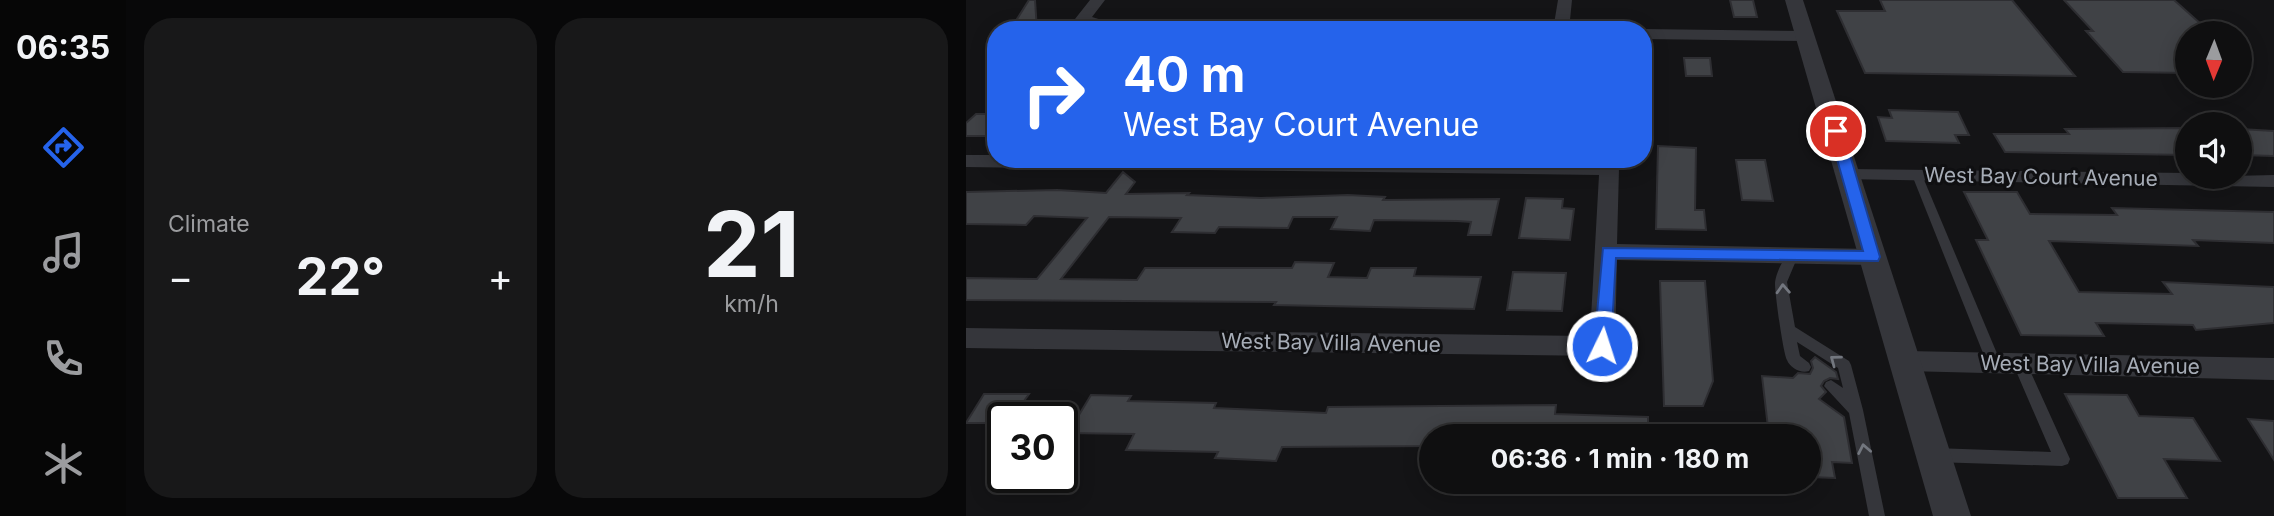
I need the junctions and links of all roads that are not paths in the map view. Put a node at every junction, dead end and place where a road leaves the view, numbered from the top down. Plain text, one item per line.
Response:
1 (1098, 0) edge
2 (1565, 0) edge
3 (1794, 0) edge
4 (1083, 19) joint
5 (1089, 21) edge
6 (1562, 21) edge
7 (1652, 34) edge
8 (1805, 36) junction
9 (966, 161) edge
10 (987, 161) edge
11 (1529, 168) edge
12 (1850, 174) junction
13 (1917, 176) junction
14 (2274, 181) edge
15 (1608, 252) junction
16 (1791, 256) junction
17 (1872, 257) junction
18 (1788, 329) junction
19 (966, 338) edge
20 (1906, 361) junction
21 (2007, 363) junction
22 (1804, 367) dead end
23 (2274, 369) edge
24 (1832, 386) dead end
25 (1856, 410) junction
26 (1934, 455) junction
27 (1877, 516) edge
28 (1952, 516) edge

1 - 4 street
2 - 6 street
3 - 8 street
4 - 5 street
7 - 8 street
8 - 12 street
9 - 10 street
11 - 15 street
12 - 13 street, West Bay Court Avenue
12 - 17 street
13 - 14 street, West Bay Court Avenue
13 - 21 lane
15 - 16 street
15 - 19 street, West Bay Villa Avenue
16 - 17 street
18 -> 16 lane
17 - 20 street
18 - 22 lane
25 -> 18 lane
20 - 21 street, West Bay Villa Avenue
20 - 26 street
21 - 23 street, West Bay Villa Avenue
21 - 26 lane
24 - 25 lane
27 -> 25 lane
26 - 28 street

